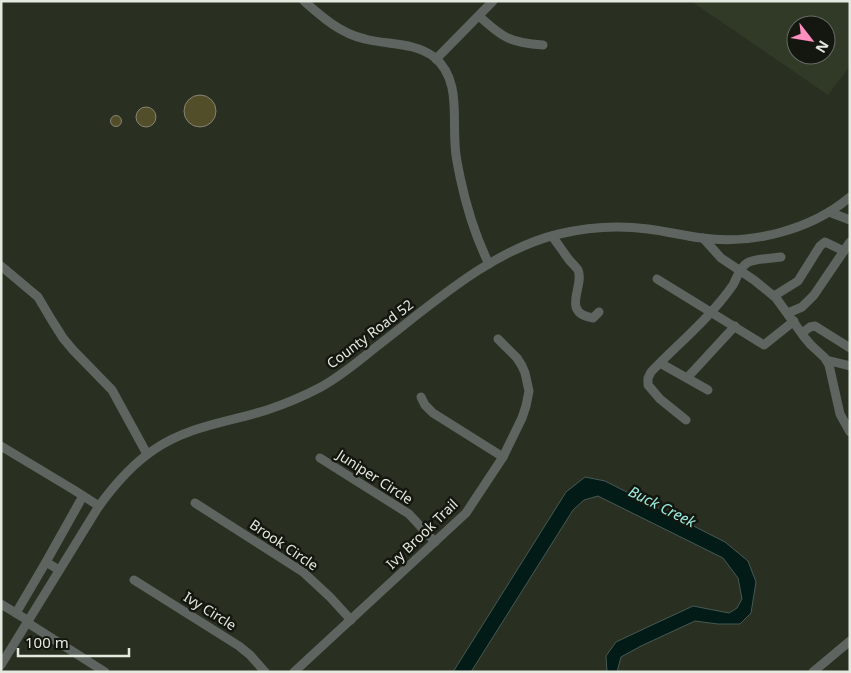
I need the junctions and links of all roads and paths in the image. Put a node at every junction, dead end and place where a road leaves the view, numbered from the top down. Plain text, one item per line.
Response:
1 (304, 1) edge
2 (493, 1) edge
3 (479, 16) junction
4 (543, 45) dead end
5 (436, 59) junction
6 (850, 197) edge
7 (829, 212) junction
8 (850, 220) edge
9 (552, 236) junction
10 (702, 238) junction
11 (850, 242) edge
12 (844, 251) junction
13 (781, 256) dead end
14 (488, 264) junction
15 (1, 266) edge
16 (740, 270) junction
17 (657, 279) dead end
18 (774, 296) junction
19 (599, 312) dead end
20 (711, 312) junction
21 (788, 313) junction
22 (794, 321) junction
23 (735, 326) junction
24 (802, 333) junction
25 (498, 339) dead end
26 (850, 348) edge
27 (826, 360) junction
28 (660, 363) junction
29 (850, 366) edge
30 (687, 378) junction
31 (708, 390) dead end
32 (421, 397) dead end
33 (686, 420) dead end
34 (850, 432) edge
35 (1, 446) edge
36 (147, 454) junction
37 (503, 457) junction
38 (320, 458) dead end
39 (83, 496) junction
40 (195, 503) dead end
41 (99, 506) junction
42 (435, 542) junction
43 (46, 562) junction
44 (59, 570) junction
45 (134, 580) dead end
46 (1, 604) edge
47 (16, 613) junction
48 (351, 620) junction
49 (28, 622) junction
50 (850, 641) edge
51 (1, 665) edge
52 (105, 672) edge
53 (265, 672) edge
54 (294, 672) edge
55 (813, 672) edge

1 - 5 street
2 - 3 street
3 - 4 street
3 - 5 street
5 - 14 street
6 - 7 street, County Road 52
7 - 8 street
7 - 10 street, County Road 52
9 - 10 street, County Road 52
9 - 14 street, County Road 52
9 - 19 street
10 - 16 street
11 - 12 street
12 - 18 street
12 - 21 street
13 - 16 street
14 - 36 street, County Road 52
15 - 36 street
16 - 18 street
16 - 20 street
17 - 20 street
18 - 21 street
20 - 23 street
20 - 28 street
21 - 22 street
22 - 23 street
22 - 24 street
23 - 30 street
24 - 26 street
24 - 27 street
25 - 37 street, Ivy Brook Trail
27 - 29 street
27 - 34 street
28 - 30 street
28 - 33 street
30 - 31 street
32 - 37 street
35 - 39 street
36 - 41 street, County Road 52
37 - 42 street, Ivy Brook Trail
38 - 42 street, Juniper Circle
39 - 41 street
39 - 43 street
40 - 48 street, Brook Circle
41 - 44 street, County Road 52
42 - 48 street, Ivy Brook Trail
43 - 44 street
43 - 47 street
44 - 49 street, County Road 52
45 - 53 street, Ivy Circle
46 - 47 street
47 - 49 street
48 - 54 street, Ivy Brook Trail
49 - 51 street, County Road 52
49 - 52 street
50 - 55 street

